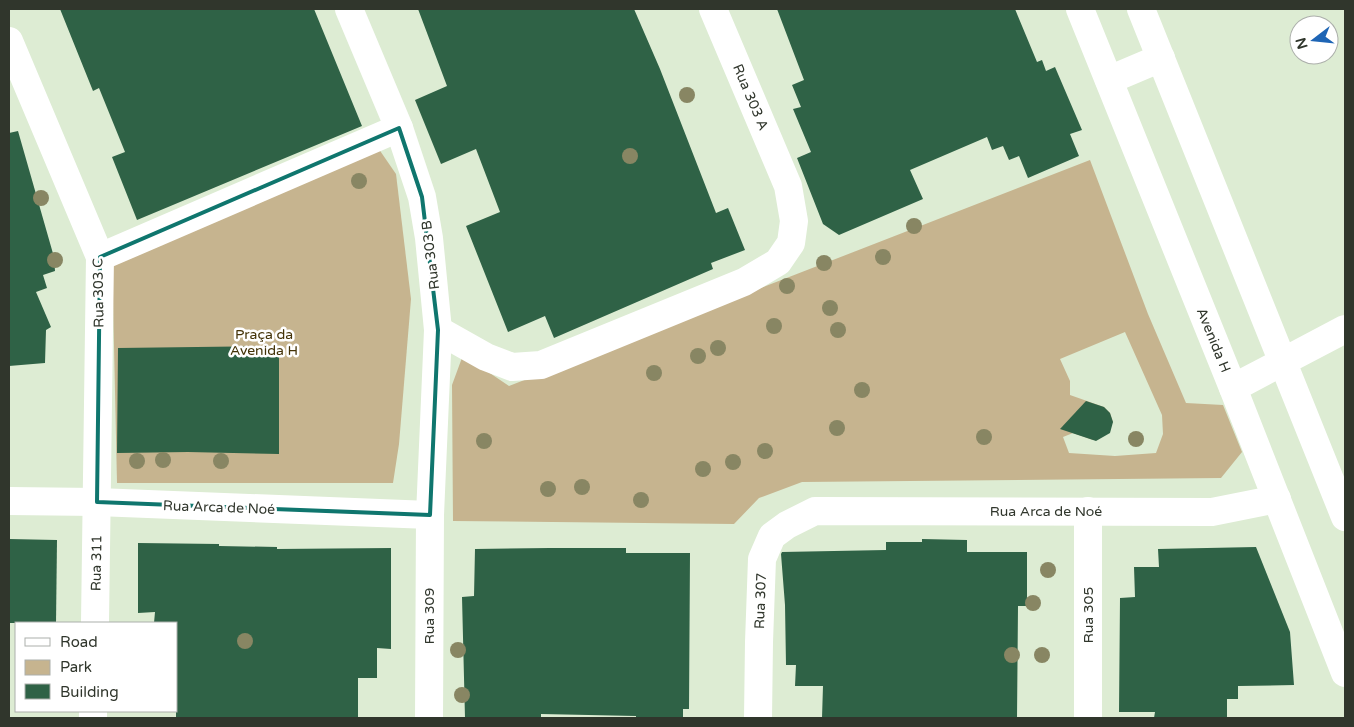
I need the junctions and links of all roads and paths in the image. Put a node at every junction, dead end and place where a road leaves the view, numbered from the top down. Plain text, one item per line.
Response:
1 (349, 9) edge
2 (714, 9) edge
3 (1080, 9) edge
4 (1141, 9) edge
5 (9, 41) edge
6 (1161, 58) junction
7 (1109, 80) junction
8 (398, 128) junction
9 (100, 257) junction
10 (1345, 329) edge
11 (438, 330) junction
12 (1283, 362) junction
13 (1233, 388) junction
14 (1277, 499) junction
15 (9, 501) edge
16 (97, 502) junction
17 (815, 511) joint
18 (1088, 511) junction
19 (430, 515) junction
20 (1345, 517) edge
21 (95, 622) edge
22 (1345, 673) edge
23 (429, 718) edge
24 (758, 718) edge
25 (1088, 718) edge

1 - 8 street, Rua 303 B
2 - 11 street, Rua 303 A
3 - 7 street, Avenida H
4 - 6 street
5 - 9 street, Rua 303 C
6 - 7 street
6 - 12 street
7 - 13 street, Avenida H
8 - 9 street
8 - 11 street, Rua 303 B
9 - 16 street, Rua 303 C
10 - 12 street
11 - 19 street, Rua 303 B
12 - 13 street
12 - 20 street
13 - 14 street, Avenida H
14 - 18 street, Rua Arca de Noé
14 - 22 street, Avenida H
15 - 16 street, Rua Arca de Noé
16 - 19 street, Rua Arca de Noé
16 - 21 street, Rua 311
17 - 18 street, Rua Arca de Noé
17 - 24 street, Rua 307
18 - 25 street, Rua 305
19 - 23 street, Rua 309

